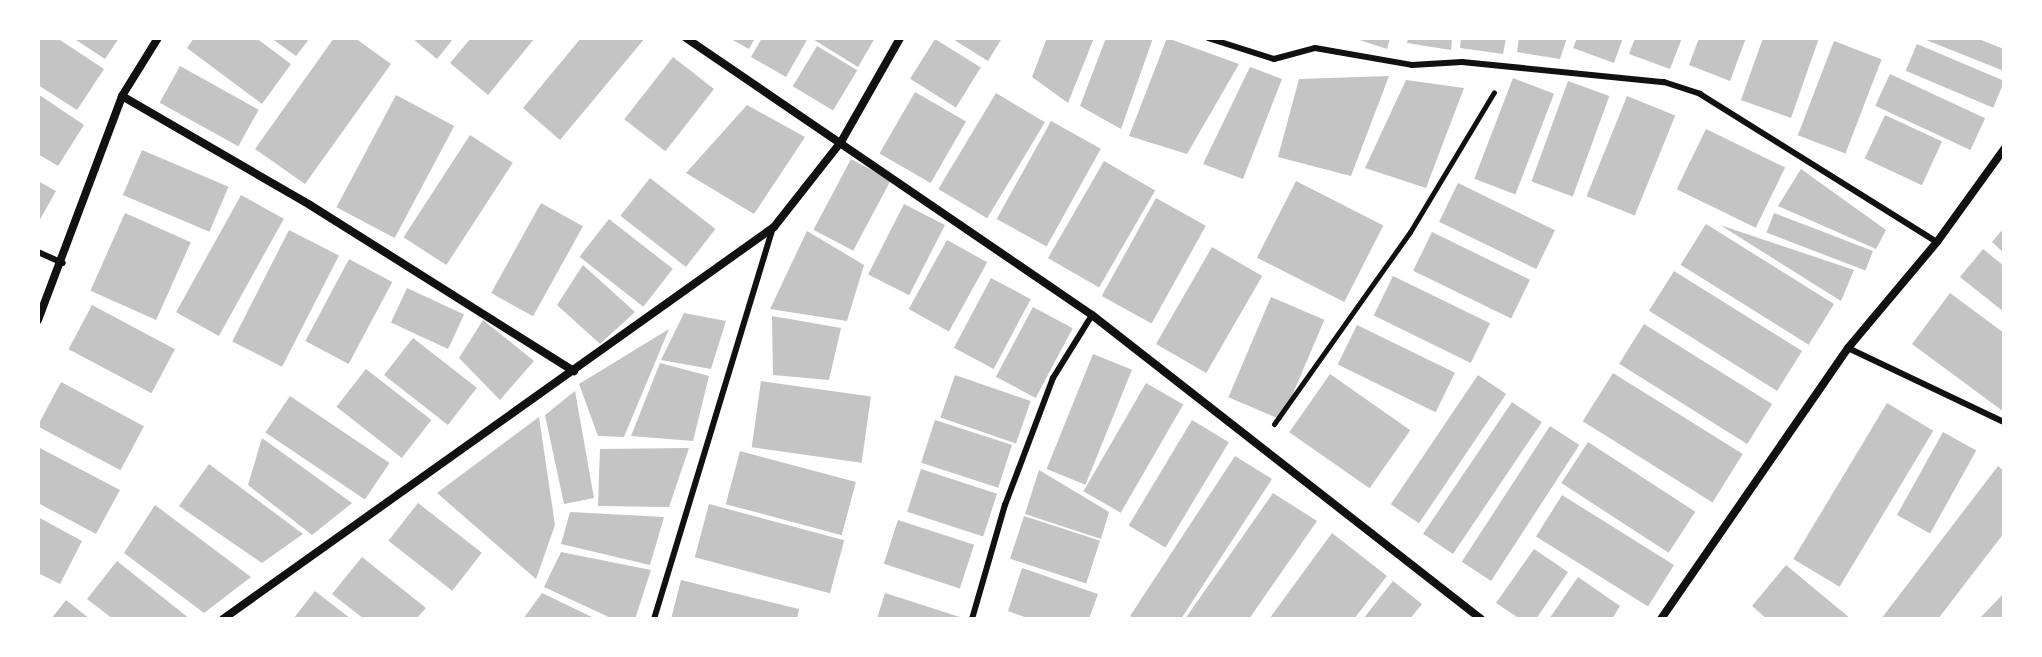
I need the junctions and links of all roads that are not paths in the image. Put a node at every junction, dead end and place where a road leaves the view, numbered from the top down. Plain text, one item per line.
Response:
1 (158, 38) edge
2 (686, 38) edge
3 (900, 38) edge
4 (1208, 38) edge
5 (122, 96) junction
6 (841, 142) junction
7 (2004, 149) edge
8 (774, 227) junction
9 (1937, 242) junction
10 (38, 252) edge
11 (63, 263) junction
12 (1092, 315) junction
13 (38, 320) edge
14 (1848, 348) junction
15 (574, 371) junction
16 (2004, 422) edge
17 (223, 619) edge
18 (654, 619) edge
19 (972, 619) edge
20 (1481, 619) edge
21 (1661, 619) edge

1 - 5 street
2 - 6 street
3 - 6 street
4 - 9 lane
5 - 11 street
5 - 15 street
6 - 8 street
6 - 12 street
7 - 9 street
8 - 15 street
8 - 18 lane
9 - 14 street
10 - 11 lane
11 - 13 street
12 - 19 lane
12 - 20 street
14 - 16 lane
14 - 21 street
15 - 17 street

